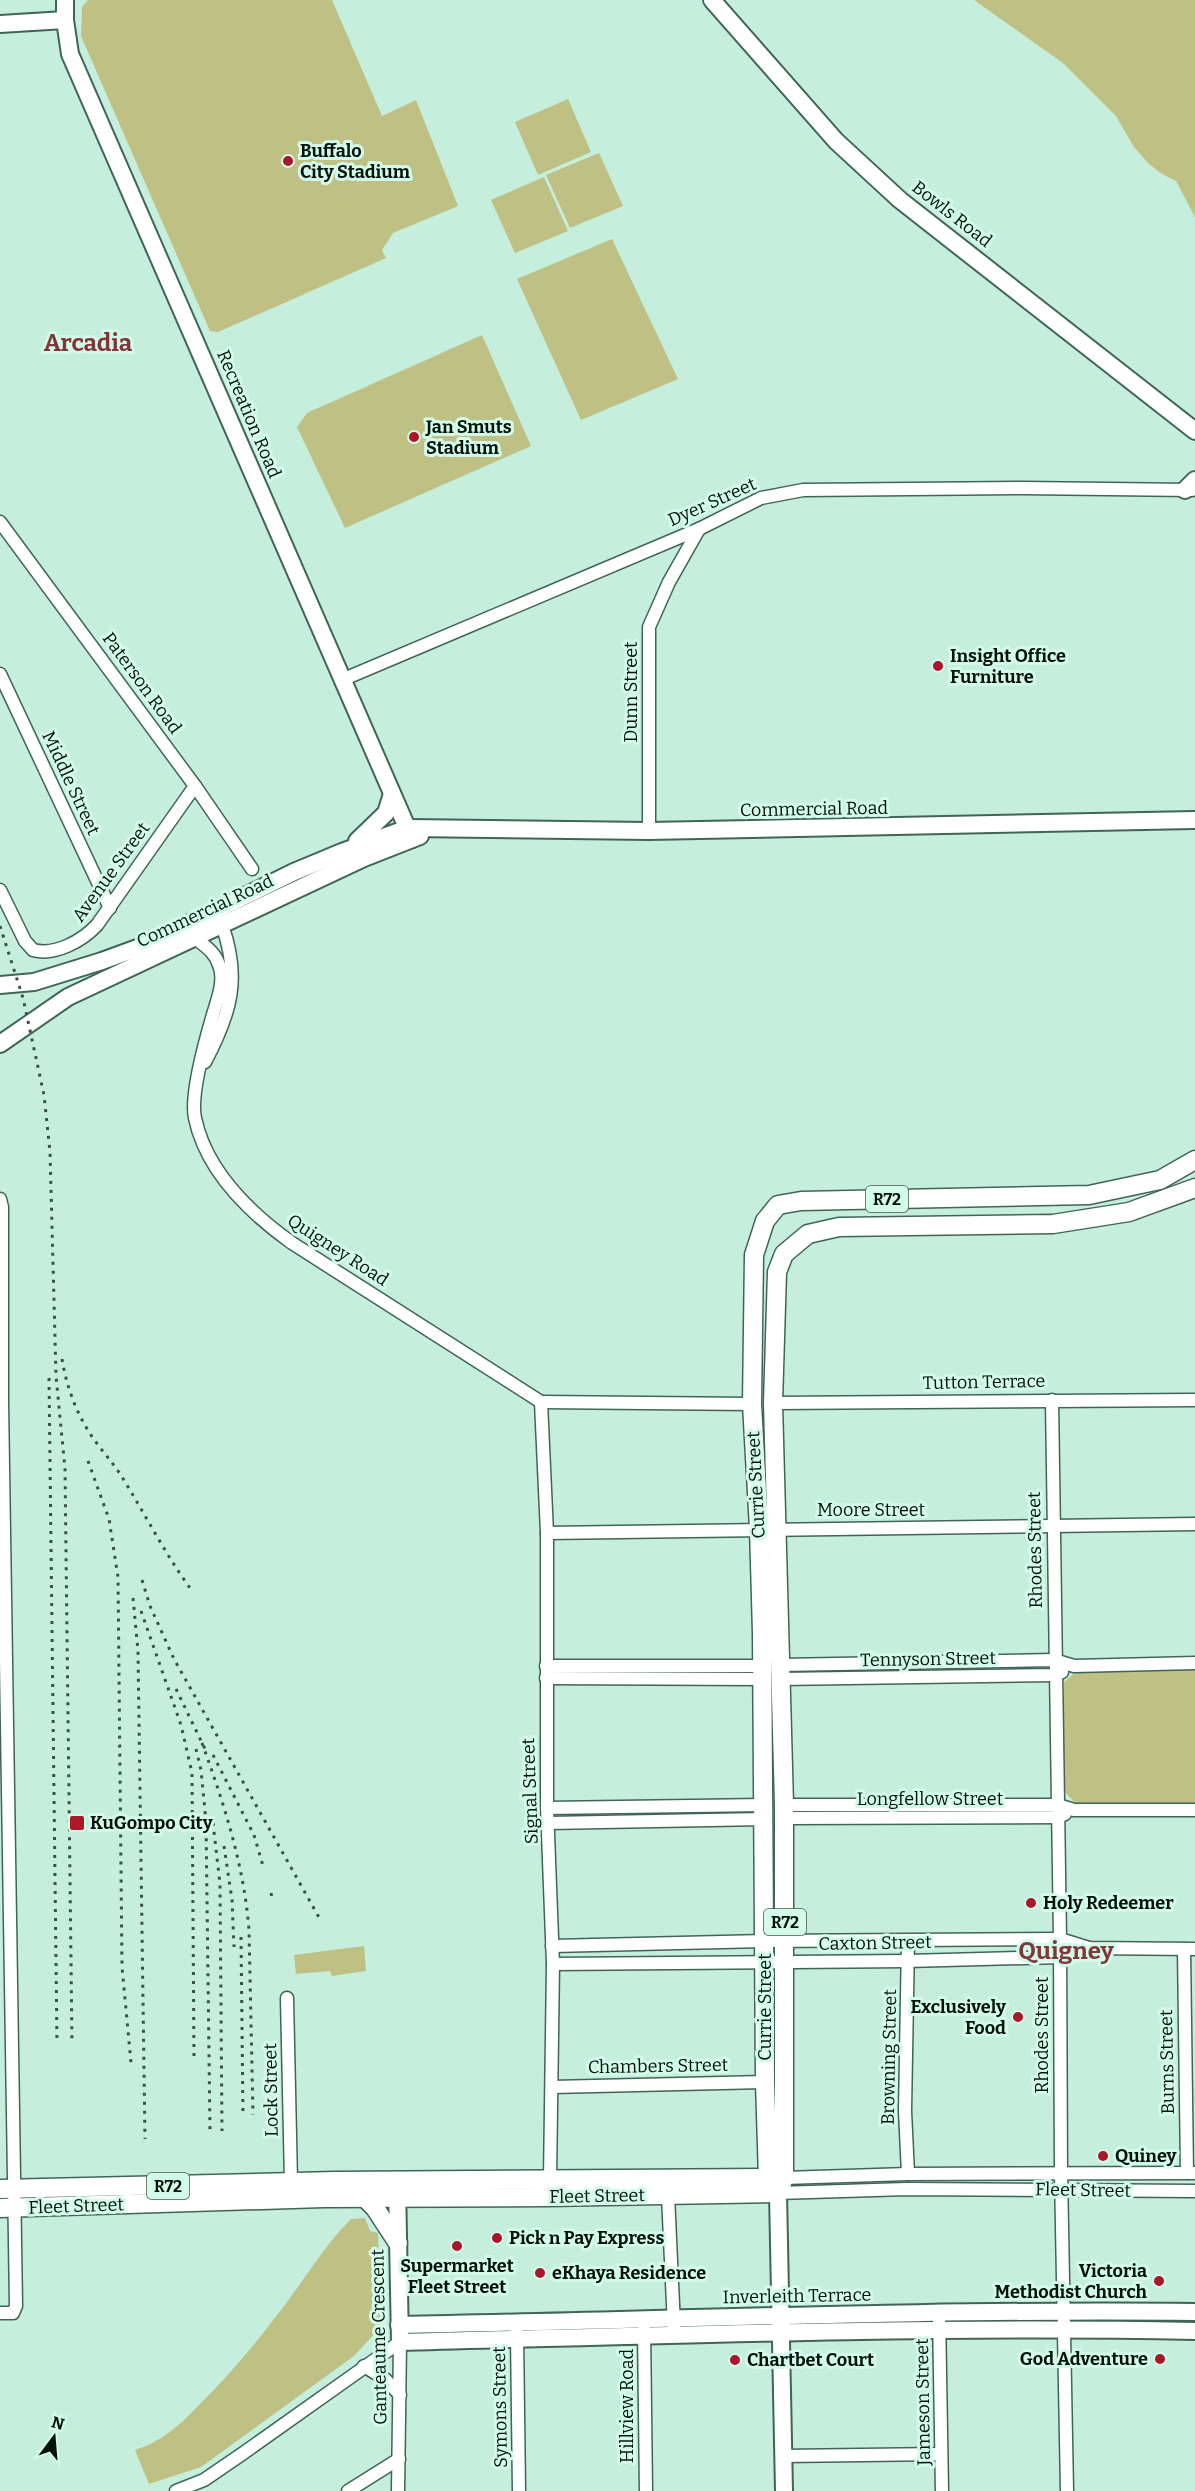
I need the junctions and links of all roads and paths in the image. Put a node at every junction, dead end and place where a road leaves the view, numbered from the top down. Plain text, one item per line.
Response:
1 (65, 0) edge
2 (712, 0) edge
3 (65, 20) junction
4 (0, 24) edge
5 (1195, 431) edge
6 (1192, 486) edge
7 (0, 522) edge
8 (699, 529) junction
9 (0, 674) edge
10 (344, 679) junction
11 (195, 786) junction
12 (392, 794) junction
13 (1195, 820) edge
14 (649, 831) junction
15 (410, 834) junction
16 (342, 852) junction
17 (252, 869) dead end
18 (0, 890) edge
19 (110, 908) junction
20 (222, 925) junction
21 (195, 938) junction
22 (0, 985) edge
23 (0, 1044) edge
24 (200, 1071) junction
25 (1195, 1160) edge
26 (1195, 1188) edge
27 (0, 1199) edge
28 (1052, 1400) junction
29 (1195, 1400) edge
30 (541, 1402) junction
31 (772, 1402) junction
32 (1, 1403) edge
33 (752, 1404) junction
34 (1195, 1524) edge
35 (768, 1528) junction
36 (1052, 1528) junction
37 (547, 1533) junction
38 (1054, 1660) junction
39 (1195, 1663) edge
40 (1074, 1666) junction
41 (546, 1672) junction
42 (781, 1672) junction
43 (762, 1673) junction
44 (1055, 1675) junction
45 (3, 1683) edge
46 (4, 1746) edge
47 (547, 1808) junction
48 (1195, 1810) edge
49 (784, 1811) junction
50 (1058, 1811) junction
51 (765, 1812) junction
52 (3, 1821) edge
53 (548, 1823) junction
54 (1060, 1939) junction
55 (766, 1941) junction
56 (785, 1941) junction
57 (908, 1941) junction
58 (552, 1946) junction
59 (1089, 1948) junction
60 (1190, 1949) edge
61 (1060, 1957) junction
62 (766, 1961) junction
63 (908, 1961) junction
64 (785, 1962) junction
65 (3, 1963) edge
66 (553, 1964) junction
67 (287, 1998) dead end
68 (765, 2082) junction
69 (552, 2087) junction
70 (1191, 2173) edge
71 (908, 2174) junction
72 (1061, 2174) junction
73 (550, 2179) junction
74 (291, 2182) junction
75 (776, 2183) junction
76 (7, 2189) edge
77 (478, 2189) junction
78 (1062, 2189) junction
79 (397, 2190) junction
80 (1195, 2191) edge
81 (366, 2193) junction
82 (668, 2195) junction
83 (106, 2196) junction
84 (7, 2208) edge
85 (398, 2243) junction
86 (1065, 2310) junction
87 (1195, 2312) edge
88 (0, 2313) edge
89 (939, 2313) junction
90 (780, 2324) junction
91 (674, 2327) junction
92 (1065, 2328) junction
93 (644, 2329) junction
94 (939, 2330) junction
95 (517, 2331) junction
96 (1195, 2331) edge
97 (399, 2333) junction
98 (364, 2366) junction
99 (400, 2394) junction
100 (941, 2454) junction
101 (783, 2456) junction
102 (399, 2459) junction
103 (176, 2491) edge
104 (348, 2491) edge
105 (398, 2491) edge
106 (519, 2491) edge
107 (646, 2491) edge
108 (784, 2491) edge
109 (942, 2491) edge
110 (1067, 2491) edge

1 - 3 street, Recreation Road
2 - 5 street, Bowls Road
3 - 4 street
3 - 10 street, Recreation Road
6 - 8 street, Dyer Street
7 - 11 street, Paterson Road
8 - 10 street, Dyer Street
8 - 14 street, Dunn Street
9 - 19 street, Middle Street
10 - 12 street, Recreation Road
11 - 17 street, Paterson Road
11 - 19 street, Avenue Street
12 - 15 street, Recreation Road
12 - 16 street
13 - 14 street, Commercial Road
14 - 15 street, Commercial Road
15 - 16 street, Commercial Road
15 - 20 street, Commercial Road
16 - 22 street, Commercial Road
18 - 19 street, Avenue Street
20 - 21 street, Commercial Road
20 - 24 street, Quigney Road
21 - 23 street, Commercial Road
21 - 24 street, Quigney Road
24 - 30 street, Quigney Road
25 - 33 main road, Currie Street / R72
26 - 31 main road, Currie Street / R72
27 - 32 street
28 - 29 street, Tutton Terrace
28 - 31 street, Tutton Terrace
28 - 36 street, Rhodes Street
30 - 33 street
30 - 37 street, Signal Street
31 - 35 main road, Currie Street / R72
32 - 45 street
33 - 35 main road, Currie Street / R72
34 - 36 street, Moore Street
35 - 36 street, Moore Street
35 - 37 street, Moore Street
35 - 42 main road, Currie Street / R72
35 - 43 main road, Currie Street / R72
36 - 38 street, Rhodes Street
37 - 41 street, Signal Street
38 - 40 street, Tennyson Street
38 - 42 street, Tennyson Street
38 - 44 street, Rhodes Street
39 - 40 street, Tennyson Street
40 - 44 street, Tennyson Street
41 - 43 street
41 - 47 street, Signal Street
42 - 44 street, Tennyson Street
42 - 49 main road, Currie Street / R72
43 - 51 main road, Currie Street / R72
44 - 50 street, Rhodes Street
45 - 46 street
46 - 52 street
47 - 51 street
47 - 53 street, Signal Street
48 - 50 street, Longfellow Street
49 - 50 street, Longfellow Street
49 - 56 main road, Currie Street / R72
50 - 54 street, Rhodes Street
51 - 53 street
51 - 55 main road, Currie Street / R72
52 - 65 street
53 - 58 street, Signal Street
54 - 57 street, Caxton Street
54 - 59 street, Caxton Street
54 - 61 street, Rhodes Street
55 - 56 street, Caxton Street
55 - 58 street, Caxton Street
55 - 62 main road, Currie Street / R72
56 - 57 street, Caxton Street
56 - 64 main road, Currie Street / R72
57 - 63 street, Browning Street
58 - 66 street, Signal Street
59 - 60 street, Caxton Street
59 - 61 street, Caxton Street
60 - 70 street, Burns Street
61 - 63 street, Caxton Street
61 - 72 street, Rhodes Street
62 - 64 street, Caxton Street
62 - 66 street, Caxton Street
62 - 68 main road, Currie Street / R72
63 - 64 street, Caxton Street
63 - 71 street, Browning Street
64 - 75 main road, Currie Street / R72
65 - 76 street
66 - 69 street, Signal Street
67 - 74 street, Lock Street
68 - 69 street, Chambers Street
68 - 75 main road, Currie Street / R72
69 - 73 street, Signal Street
70 - 72 street, Fleet Street
71 - 72 street, Fleet Street
71 - 75 street, Fleet Street
72 - 78 street, Rhodes Street
73 - 75 main road, Fleet Street / R72
73 - 77 main road, Fleet Street / R72
74 - 81 main road, Fleet Street / R72
74 - 83 main road, Fleet Street / R72
75 - 78 street, Fleet Street
75 - 82 main road, Fleet Street / R72
75 - 90 street, Currie Street
76 - 83 main road, Fleet Street / R72
76 - 84 street
77 - 79 main road, Fleet Street / R72
77 - 82 main road, Fleet Street / R72
78 - 80 street, Fleet Street
78 - 86 street, Rhodes Street
79 - 81 main road, Fleet Street / R72
79 - 85 street, Ganteaume Crescent
81 - 83 main road, Fleet Street / R72
81 - 85 main road
82 - 91 street
83 - 84 main road, Fleet Street / R72
84 - 88 street
85 - 97 street, Ganteaume Crescent
86 - 87 street, Inverleith Terrace
86 - 89 street, Inverleith Terrace
86 - 92 street, Rhodes Street
89 - 90 street, Inverleith Terrace
89 - 94 street, Jameson Street
90 - 91 street, Inverleith Terrace
90 - 94 street, Inverleith Terrace
90 - 101 street, Currie Street
91 - 93 street, Inverleith Terrace
92 - 94 street, Inverleith Terrace
92 - 96 street, Inverleith Terrace
92 - 110 street, Rhodes Street
93 - 95 street, Inverleith Terrace
93 - 107 street, Hillview Road
94 - 100 street, Jameson Street
95 - 97 street, Inverleith Terrace
95 - 106 street, Symons Street
97 - 98 street
97 - 99 street, Ganteaume Crescent
98 - 99 street
98 - 103 street
99 - 102 street, Ganteaume Crescent
100 - 101 street
100 - 109 street, Jameson Street
101 - 108 street, Currie Street
102 - 104 street
102 - 105 street, Ganteaume Crescent

